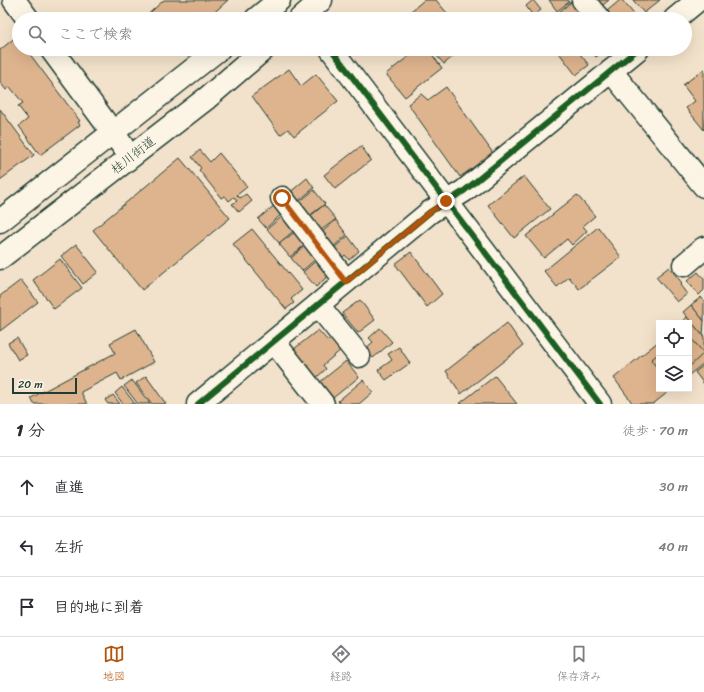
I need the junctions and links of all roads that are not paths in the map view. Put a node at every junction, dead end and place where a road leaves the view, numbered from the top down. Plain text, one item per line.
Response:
1 (14, 0) edge
2 (279, 0) edge
3 (321, 0) edge
4 (583, 0) edge
5 (698, 0) edge
6 (23, 12) edge
7 (264, 12) edge
8 (303, 12) edge
9 (593, 12) edge
10 (683, 12) edge
11 (56, 56) edge
12 (210, 56) edge
13 (256, 56) edge
14 (336, 56) edge
15 (625, 56) edge
16 (611, 71) junction
17 (114, 134) junction
18 (131, 157) junction
19 (704, 186) edge
20 (282, 198) dead end
21 (446, 201) junction
22 (0, 221) edge
23 (704, 248) edge
24 (0, 258) edge
25 (684, 265) dead end
26 (346, 282) junction
27 (318, 305) junction
28 (274, 342) junction
29 (359, 356) dead end
30 (198, 404) edge
31 (323, 404) edge
32 (600, 404) edge

1 - 6 street
2 - 7 street
3 - 8 street
4 - 9 street
5 - 10 street
11 - 17 street
12 - 17 street
13 - 18 street, 桂川街道
14 - 21 street
15 - 16 street
16 - 19 street
16 - 21 street
17 - 18 street
17 - 22 street
18 - 24 street, 桂川街道
20 - 26 street
21 - 26 street
21 - 32 street
23 - 25 street
26 - 27 street
27 - 28 street
27 - 29 street
28 - 30 street
28 - 31 street

